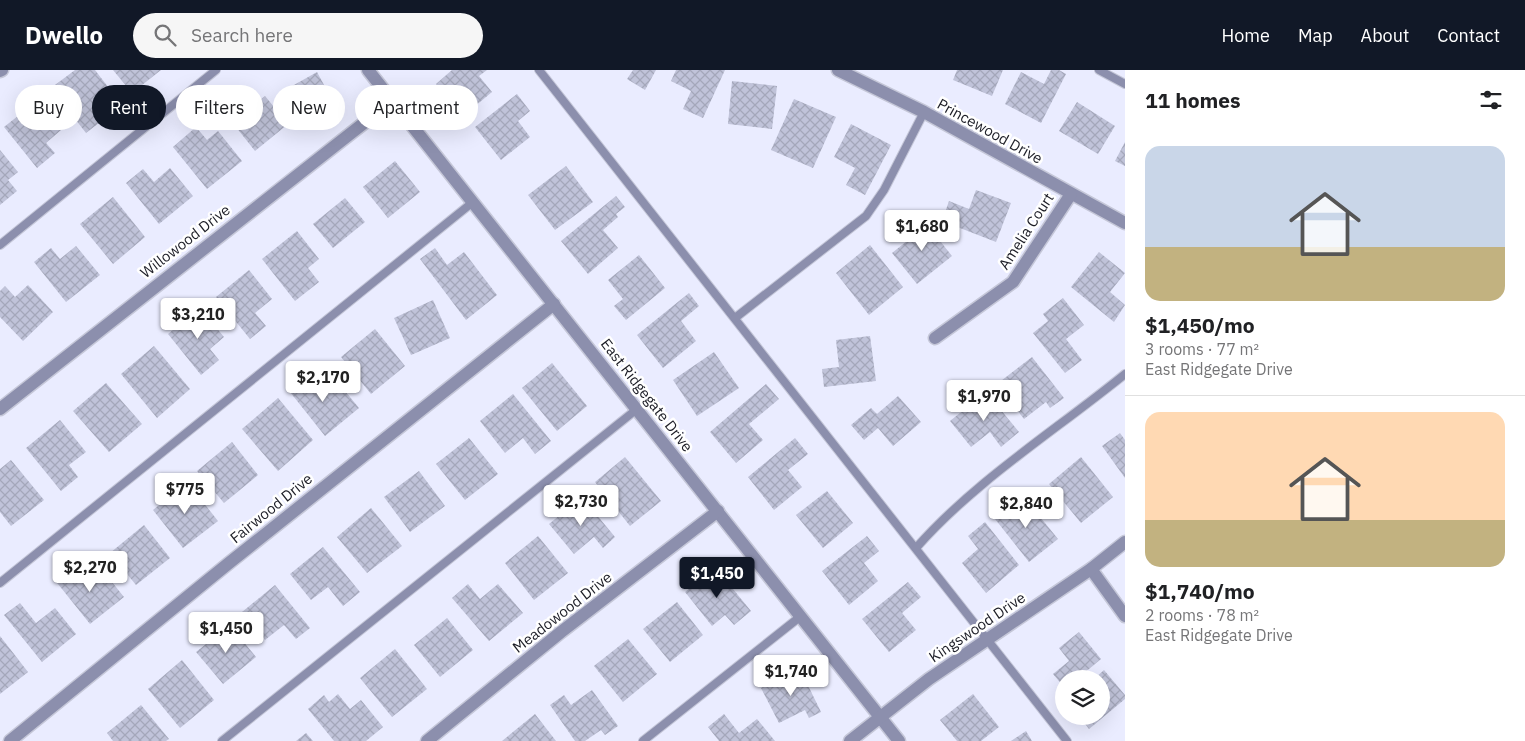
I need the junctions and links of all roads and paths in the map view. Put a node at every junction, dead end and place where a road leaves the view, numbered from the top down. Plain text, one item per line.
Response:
1 (216, 70) edge
2 (368, 70) edge
3 (540, 70) edge
4 (838, 70) edge
5 (1099, 70) edge
6 (1125, 84) edge
7 (380, 85) edge
8 (924, 112) junction
9 (355, 130) edge
10 (415, 130) edge
11 (1071, 194) junction
12 (473, 202) junction
13 (1125, 224) edge
14 (0, 245) edge
15 (554, 304) junction
16 (735, 318) junction
17 (935, 338) dead end
18 (1125, 374) edge
19 (0, 408) edge
20 (637, 408) junction
21 (718, 511) junction
22 (1125, 542) edge
23 (916, 548) junction
24 (1091, 569) junction
25 (0, 582) edge
26 (801, 616) junction
27 (1125, 616) edge
28 (988, 639) junction
29 (880, 717) junction
30 (10, 741) edge
31 (222, 741) edge
32 (427, 741) edge
33 (643, 741) edge
34 (850, 741) edge
35 (899, 741) edge
36 (1066, 741) edge

1 - 14 lane
2 - 7 street, East Ridgegate Drive
3 - 16 lane
4 - 8 street, Princewood Drive
5 - 6 lane
8 - 11 street, Princewood Drive
8 - 16 lane
9 - 19 street, Willowood Drive
10 - 12 street, East Ridgegate Drive
11 - 13 street, Princewood Drive
11 - 17 street, Amelia Court
12 - 15 street, East Ridgegate Drive
12 - 25 lane
15 - 20 street, East Ridgegate Drive
15 - 30 street, Fairwood Drive
16 - 23 lane
18 - 23 lane
20 - 21 street, East Ridgegate Drive
20 - 31 lane
21 - 26 street, East Ridgegate Drive
21 - 32 street, Meadowood Drive
22 - 24 street, Kingswood Drive
23 - 28 lane
24 - 27 street
24 - 28 street, Kingswood Drive
26 - 29 street, East Ridgegate Drive
26 - 33 lane
28 - 29 street, Kingswood Drive
28 - 36 lane
29 - 34 street, Kingswood Drive
29 - 35 street, East Ridgegate Drive

